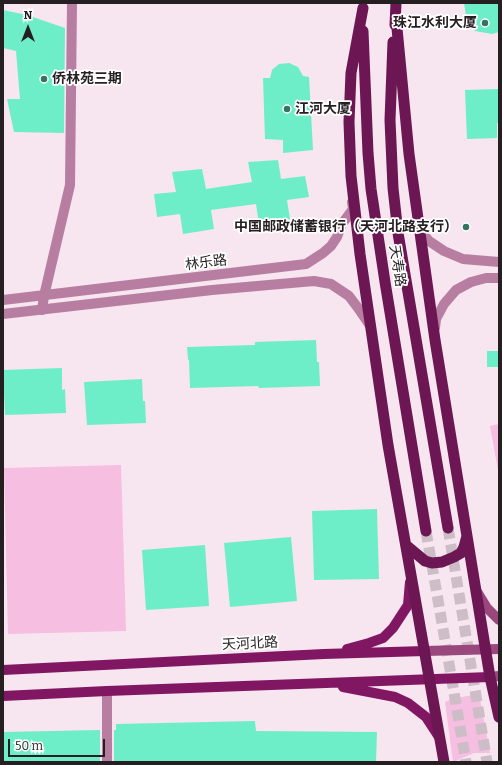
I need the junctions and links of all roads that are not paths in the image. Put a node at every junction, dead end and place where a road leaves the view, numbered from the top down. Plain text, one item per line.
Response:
1 (72, 3) edge
2 (396, 3) edge
3 (363, 6) edge
4 (396, 18) junction
5 (351, 176) junction
6 (419, 229) junction
7 (499, 262) edge
8 (499, 278) edge
9 (44, 296) junction
10 (3, 300) edge
11 (42, 310) junction
12 (3, 314) edge
13 (372, 328) junction
14 (435, 340) junction
15 (448, 528) tunnel mouth
16 (426, 532) tunnel mouth
17 (467, 534) junction
18 (406, 546) junction
19 (476, 590) junction
20 (499, 620) edge
21 (486, 649) junction
22 (499, 649) edge
23 (425, 651) junction
24 (324, 654) junction
25 (3, 670) edge
26 (494, 676) edge
27 (430, 679) junction
28 (319, 684) junction
29 (107, 691) junction
30 (3, 696) edge
31 (499, 717) edge
32 (440, 739) junction
33 (107, 762) edge
34 (444, 762) edge

1 - 9 street
2 - 4 highway, 天寿路
3 - 5 highway
3 - 16 highway, 天寿路
4 - 6 highway
4 - 15 highway, 天寿路
5 - 9 street, 林乐路
5 - 13 highway
6 - 7 street
6 - 14 highway
8 - 14 street
9 - 10 street, 林乐路
9 - 11 street
11 - 12 street, 林乐路
11 - 13 street, 林乐路
13 - 18 highway
14 - 17 highway
17 - 18 highway
17 - 19 highway
18 - 23 highway
18 - 24 main road
19 - 20 main road
19 - 21 highway
21 - 22 main road, 天河北路
21 - 23 main road, 天河北路
21 - 26 highway
23 - 24 main road, 天河北路
23 - 27 highway
24 - 25 main road, 天河北路
26 - 27 main road
26 - 31 highway
27 - 28 main road
27 - 32 highway
28 - 29 main road
28 - 32 main road
29 - 30 main road
29 - 33 street
32 - 34 highway

